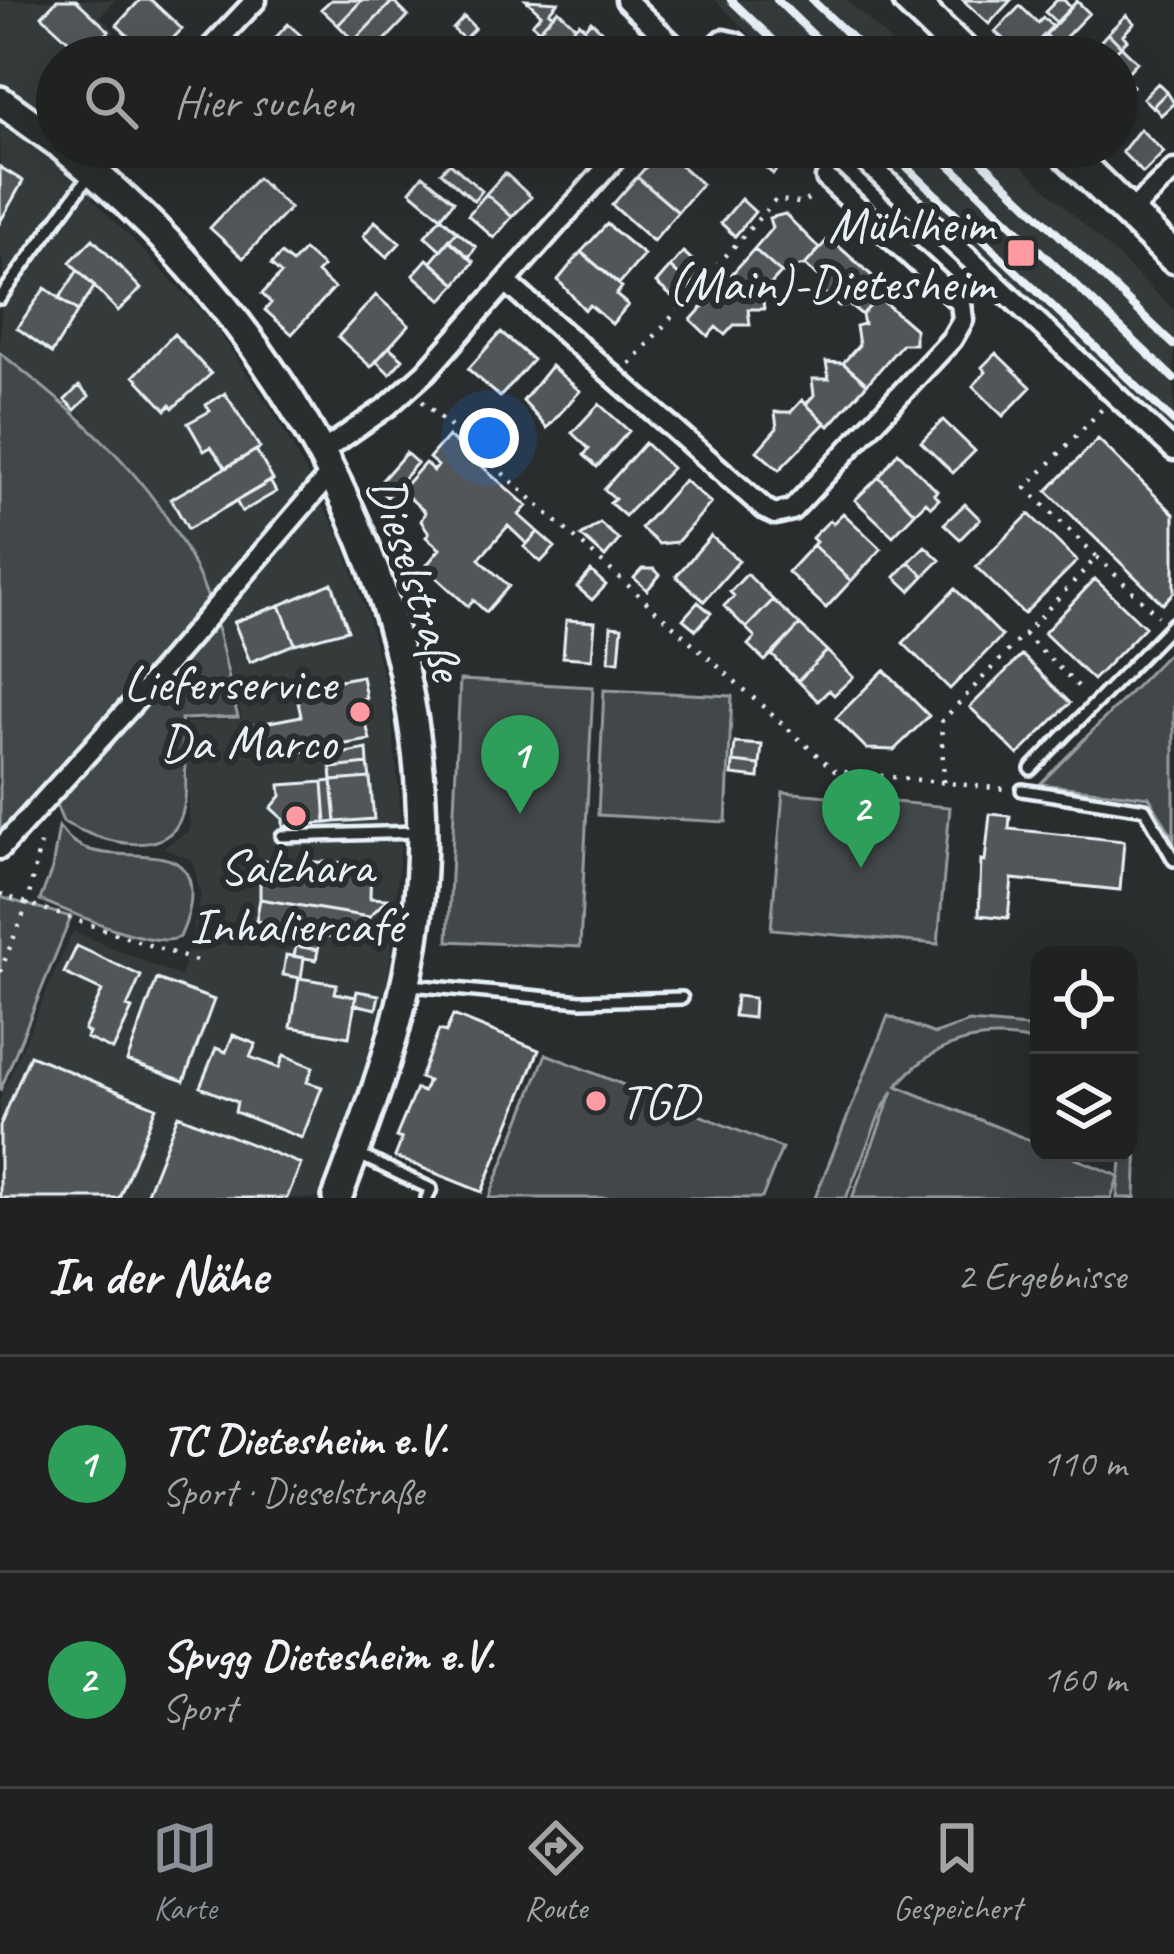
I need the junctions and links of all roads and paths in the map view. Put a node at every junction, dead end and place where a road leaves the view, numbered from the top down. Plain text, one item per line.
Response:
1 (256, 0) edge
2 (626, 0) edge
3 (909, 0) edge
4 (222, 36) edge
5 (664, 36) edge
6 (946, 36) edge
7 (0, 100) edge
8 (36, 127) edge
9 (89, 168) edge
10 (96, 168) edge
11 (607, 168) edge
12 (872, 168) edge
13 (1083, 168) edge
14 (1174, 170) edge
15 (93, 171) junction
16 (826, 178) joint
17 (1130, 213) junction
18 (1174, 257) edge
19 (506, 282) junction
20 (0, 298) edge
21 (618, 377) junction
22 (408, 389) junction
23 (1115, 395) junction
24 (1174, 450) edge
25 (327, 462) junction
26 (1097, 557) junction
27 (1172, 626) edge
28 (1024, 634) junction
29 (1096, 703) junction
30 (1031, 769) dead end
31 (944, 784) junction
32 (1022, 790) joint
33 (51, 795) junction
34 (422, 832) junction
35 (282, 836) dead end
36 (0, 849) edge
37 (1174, 860) edge
38 (0, 894) edge
39 (27, 905) junction
40 (202, 962) dead end
41 (0, 972) edge
42 (406, 985) junction
43 (682, 998) dead end
44 (354, 1153) junction
45 (338, 1198) edge
46 (427, 1198) edge

1 - 4 street
2 - 5 street
3 - 6 main road
7 - 8 street, Dieselstraße
9 - 15 street, Dieselstraße
10 - 15 street
11 - 19 street
12 - 23 street
13 - 17 main road
14 - 17 street
15 - 20 lane
15 - 25 street, Dieselstraße
16 - 21 path
16 - 21 street
17 - 18 main road
19 - 21 street
19 - 22 street
22 - 25 street
22 - 31 path
23 - 24 street
23 - 26 path
25 - 33 street
25 - 34 street, Dieselstraße
26 - 27 path
26 - 28 path
27 - 29 lane
28 - 29 path
28 - 31 path
29 - 30 lane
31 - 32 path
32 - 37 lane
33 - 36 street
33 - 39 path
34 - 35 lane
34 - 42 street, Dieselstraße
38 - 39 path
39 - 40 path
39 - 41 path
42 - 43 lane
42 - 44 street, Dieselstraße
44 - 45 street, Dieselstraße
44 - 46 lane

